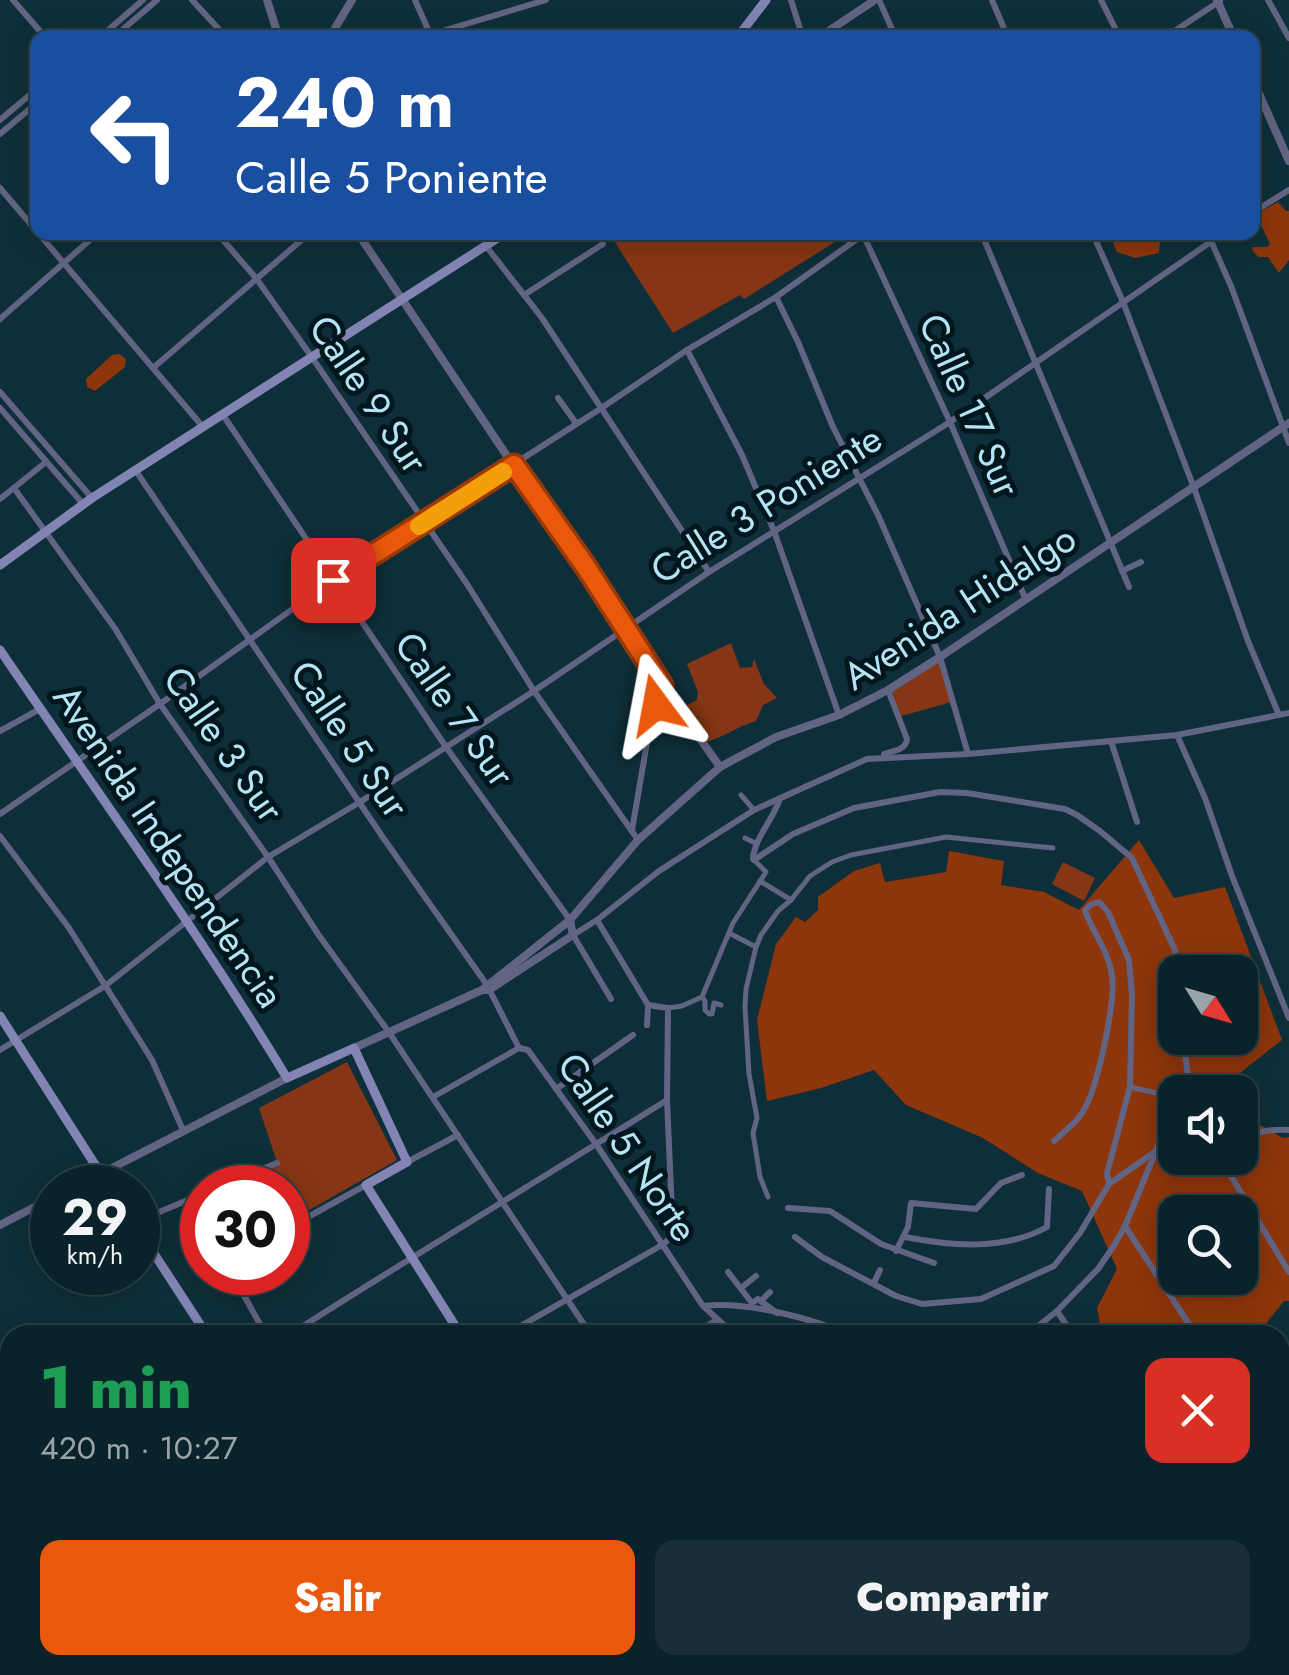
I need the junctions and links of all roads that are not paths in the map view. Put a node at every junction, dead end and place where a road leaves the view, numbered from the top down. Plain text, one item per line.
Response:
1 (14, 0) edge
2 (143, 0) edge
3 (156, 0) edge
4 (192, 0) edge
5 (267, 0) edge
6 (352, 0) edge
7 (415, 0) edge
8 (546, 0) edge
9 (766, 0) edge
10 (791, 0) edge
11 (877, 0) edge
12 (992, 0) edge
13 (1101, 0) edge
14 (1268, 0) edge
15 (1218, 1) edge
16 (39, 30) edge
17 (107, 30) edge
18 (122, 30) edge
19 (220, 30) edge
20 (276, 30) edge
21 (333, 30) edge
22 (428, 30) edge
23 (444, 30) edge
24 (743, 30) edge
25 (800, 30) edge
26 (830, 30) edge
27 (892, 30) edge
28 (1005, 30) edge
29 (1116, 30) edge
30 (1176, 30) edge
31 (1231, 30) edge
32 (1289, 38) edge
33 (30, 95) edge
34 (1260, 96) edge
35 (30, 109) edge
36 (0, 120) edge
37 (0, 134) edge
38 (1289, 161) edge
39 (0, 188) edge
40 (1289, 190) edge
41 (1260, 208) edge
42 (30, 224) edge
43 (44, 240) edge
44 (90, 240) edge
45 (223, 240) edge
46 (301, 240) edge
47 (362, 240) edge
48 (495, 240) edge
49 (854, 240) edge
50 (867, 240) edge
51 (984, 240) edge
52 (1096, 240) edge
53 (1214, 240) edge
54 (1211, 242) junction
55 (604, 244) dead end
56 (486, 246) junction
57 (64, 264) junction
58 (256, 278) junction
59 (524, 295) junction
60 (776, 297) junction
61 (402, 300) junction
62 (1123, 302) junction
63 (0, 319) edge
64 (688, 350) junction
65 (311, 356) junction
66 (1036, 363) junction
67 (153, 368) junction
68 (0, 392) edge
69 (558, 398) dead end
70 (0, 408) edge
71 (600, 410) junction
72 (223, 415) junction
73 (950, 422) junction
74 (576, 423) junction
75 (1286, 425) edge
76 (203, 428) junction
77 (1289, 443) edge
78 (54, 456) junction
79 (46, 462) junction
80 (514, 465) junction
81 (136, 472) junction
82 (860, 480) junction
83 (14, 488) junction
84 (1194, 488) junction
85 (0, 499) edge
86 (87, 502) junction
87 (424, 523) junction
88 (774, 531) junction
89 (44, 532) junction
90 (1109, 543) junction
91 (1142, 562) dead end
92 (0, 565) edge
93 (1122, 571) junction
94 (709, 572) junction
95 (333, 580) junction
96 (1129, 588) dead end
97 (1026, 600) junction
98 (626, 630) junction
99 (250, 640) junction
100 (0, 650) edge
101 (940, 658) junction
102 (662, 685) junction
103 (888, 690) junction
104 (534, 691) junction
105 (160, 704) junction
106 (40, 709) junction
107 (1289, 713) edge
108 (839, 715) junction
109 (1279, 715) junction
110 (0, 732) edge
111 (1177, 736) junction
112 (1111, 741) junction
113 (907, 744) junction
114 (446, 747) junction
115 (968, 754) junction
116 (908, 756) junction
117 (867, 760) junction
118 (76, 762) junction
119 (720, 766) junction
120 (740, 796) dead end
121 (780, 798) junction
122 (360, 802) junction
123 (754, 810) junction
124 (0, 814) edge
125 (1137, 822) dead end
126 (0, 836) edge
127 (635, 836) junction
128 (745, 838) dead end
129 (757, 844) junction
130 (1053, 848) dead end
131 (268, 857) junction
132 (754, 860) junction
133 (760, 881) junction
134 (790, 900) junction
135 (570, 920) junction
136 (597, 920) junction
137 (188, 922) junction
138 (729, 933) junction
139 (573, 935) junction
140 (756, 947) junction
141 (1175, 955) edge
142 (105, 986) junction
143 (486, 988) junction
144 (702, 997) junction
145 (611, 998) dead end
146 (648, 1005) junction
147 (721, 1005) dead end
148 (668, 1008) junction
149 (0, 1016) edge
150 (1289, 1018) edge
151 (647, 1025) dead end
152 (388, 1031) junction
153 (632, 1035) dead end
154 (757, 1038) dead end
155 (748, 1039) junction
156 (16, 1041) junction
157 (354, 1048) junction
158 (520, 1048) junction
159 (0, 1050) edge
160 (287, 1078) junction
161 (1130, 1087) junction
162 (556, 1089) junction
163 (1158, 1093) edge
164 (433, 1098) junction
165 (666, 1100) junction
166 (183, 1130) junction
167 (1289, 1130) edge
168 (1258, 1133) edge
169 (458, 1135) junction
170 (1054, 1141) dead end
171 (596, 1144) junction
172 (1158, 1144) edge
173 (1156, 1150) junction
174 (407, 1162) junction
175 (277, 1163) dead end
176 (94, 1165) edge
177 (117, 1165) edge
178 (272, 1165) edge
179 (1022, 1175) dead end
180 (1230, 1175) edge
181 (1110, 1184) junction
182 (366, 1185) junction
183 (1049, 1190) dead end
184 (768, 1197) dead end
185 (502, 1204) junction
186 (788, 1208) dead end
187 (30, 1209) edge
188 (310, 1216) edge
189 (0, 1225) edge
190 (1124, 1226) junction
191 (795, 1237) dead end
192 (905, 1237) junction
193 (662, 1244) junction
194 (896, 1251) junction
195 (410, 1257) junction
196 (160, 1263) edge
197 (934, 1264) dead end
198 (880, 1270) dead end
199 (728, 1272) dead end
200 (1289, 1272) edge
201 (756, 1276) dead end
202 (874, 1283) junction
203 (741, 1288) junction
204 (770, 1292) dead end
205 (244, 1295) edge
206 (568, 1300) junction
207 (760, 1301) junction
208 (703, 1306) junction
209 (1058, 1312) junction
210 (778, 1314) junction
211 (716, 1320) junction
212 (200, 1325) edge
213 (260, 1325) edge
214 (305, 1325) edge
215 (454, 1325) edge
216 (523, 1325) edge
217 (584, 1325) edge
218 (709, 1325) edge
219 (722, 1325) edge
220 (828, 1325) edge
221 (1040, 1325) edge
222 (1066, 1325) edge
223 (1189, 1325) edge

1 - 16 street
2 - 17 street
3 - 18 street
4 - 19 street
5 - 20 street
6 - 21 street
7 - 22 street
8 - 23 street
9 - 24 main road
10 - 25 street
11 - 26 street
11 - 27 street
12 - 28 street
13 - 29 street
14 - 32 street
15 - 30 street
15 - 31 street
33 - 36 street
34 - 38 street
35 - 37 street
39 - 42 street
40 - 41 street
43 - 57 street
44 - 57 street
45 - 58 street, Calle 9 Sur
46 - 58 street
47 - 61 street
48 - 56 main road
49 - 60 street
50 - 73 street, Calle 17 Sur
51 - 66 street
52 - 62 street
53 - 54 street, Calle 3 Poniente
54 - 62 street, Calle 3 Poniente
54 - 75 street
55 - 59 street
56 - 59 street
56 - 61 main road
57 - 63 street
57 - 67 street
58 - 65 street, Calle 9 Sur
58 - 67 street
59 - 71 street
60 - 64 street
60 - 82 street
61 - 65 main road
61 - 80 street
62 - 66 street, Calle 3 Poniente
62 - 84 street
64 - 71 street
64 - 88 street
65 - 72 main road
65 - 87 street, Calle 9 Sur
66 - 73 street, Calle 3 Poniente
66 - 90 street
67 - 76 street
68 - 78 street
69 - 74 street
70 - 79 street
71 - 74 street
71 - 94 street
72 - 76 main road
72 - 95 street, Calle 7 Sur
73 - 82 street, Calle 3 Poniente
73 - 97 street, Calle 17 Sur
74 - 80 street
75 - 77 street
75 - 84 street, Avenida Hidalgo
76 - 81 main road
78 - 79 street
78 - 86 street
79 - 83 street
79 - 86 street
80 - 87 street
80 - 98 street
81 - 86 main road
81 - 99 street, Calle 5 Sur
82 - 88 street, Calle 3 Poniente
82 - 101 street
83 - 85 street
83 - 89 street, Calle 3 Sur
84 - 90 street, Avenida Hidalgo
84 - 109 street
86 - 89 main road
87 - 95 street
87 - 104 street, Calle 9 Sur
88 - 94 street, Calle 3 Poniente
88 - 108 street
89 - 92 main road
89 - 105 street, Calle 3 Sur
90 - 93 street
90 - 97 street, Avenida Hidalgo
91 - 93 street
93 - 96 street
94 - 98 street, Calle 3 Poniente
95 - 99 street
95 - 114 street, Calle 7 Sur
97 - 101 street, Avenida Hidalgo
98 - 102 street
98 - 104 street, Calle 3 Poniente
99 - 105 street
99 - 122 street, Calle 5 Sur
100 - 106 main road, Avenida Independencia
101 - 103 street, Avenida Hidalgo
101 - 115 street
102 - 119 street
102 - 127 street
103 - 108 street, Avenida Hidalgo
103 - 113 street
104 - 114 street, Calle 3 Poniente
104 - 127 street, Calle 9 Sur
105 - 118 street
105 - 131 street, Calle 3 Sur
106 - 110 street
106 - 118 main road, Avenida Independencia
107 - 109 street
108 - 119 street, Avenida Hidalgo
109 - 111 street
111 - 112 street
111 - 150 street
112 - 115 street
112 - 125 street
113 - 116 street
113 - 117 street
114 - 122 street, Calle 3 Poniente
114 - 135 street, Calle 7 Sur
115 - 116 street
116 - 117 street
117 - 121 street
118 - 124 street
118 - 137 main road, Avenida Independencia
119 - 127 street, Avenida Hidalgo
120 - 123 street
121 - 123 street
121 - 129 street
122 - 131 street, Calle 3 Poniente
122 - 143 street, Calle 5 Sur
123 - 136 street
126 - 142 street
127 - 135 street, Avenida Hidalgo
128 - 129 street
129 - 132 street
130 - 134 street
131 - 137 street, Calle 3 Poniente
131 - 152 street, Calle 3 Sur
132 - 133 street
132 - 141 street
133 - 134 street
133 - 138 street
134 - 140 street
135 - 139 street, Calle 7 Sur
135 - 143 street, Avenida Hidalgo
136 - 139 street
136 - 146 street
137 - 142 street, Calle 3 Poniente
137 - 160 main road, Avenida Independencia
138 - 140 street
138 - 144 street
139 - 143 street, Avenida Hidalgo
139 - 145 street
140 - 155 street
142 - 156 street, Calle 3 Poniente
142 - 166 street
143 - 152 street, Avenida Hidalgo
143 - 158 street, Calle 5 Norte
144 - 147 street
144 - 148 street
146 - 148 street
146 - 151 street
148 - 165 street
149 - 156 main road
152 - 157 street, Avenida Hidalgo
152 - 164 street, Calle 3 Sur
153 - 162 street
154 - 155 street
155 - 184 street
156 - 159 street, Calle 3 Poniente
156 - 176 main road
157 - 160 main road
157 - 174 main road
158 - 162 street, Calle 5 Norte
158 - 164 street
160 - 166 street
161 - 163 street
161 - 170 street
161 - 181 street
162 - 171 street, Calle 5 Norte
164 - 169 street, Calle 3 Sur
165 - 171 street
165 - 193 street
166 - 177 street
167 - 168 street
169 - 174 street
169 - 185 street, Calle 3 Sur
171 - 185 street
171 - 193 street, Calle 5 Norte
172 - 173 street
173 - 181 street
173 - 190 street
174 - 182 main road
175 - 178 street
179 - 192 street
180 - 200 street
181 - 202 street
182 - 188 street
182 - 195 main road
183 - 192 street
185 - 195 street
185 - 206 street, Calle 3 Sur
186 - 194 street
187 - 189 street
190 - 209 street
190 - 223 street
191 - 202 street
192 - 194 street
193 - 206 street
193 - 208 street, Calle 5 Norte
194 - 197 street
195 - 214 street
195 - 215 main road
196 - 212 main road
198 - 202 street
199 - 203 street
201 - 203 street
203 - 207 street
204 - 207 street
205 - 213 street
206 - 216 street
206 - 217 street, Calle 3 Sur
207 - 210 street
208 - 210 street
208 - 211 street, Calle 5 Norte
209 - 221 street
209 - 222 street
210 - 220 street
211 - 218 street
211 - 219 street, Calle 5 Norte

